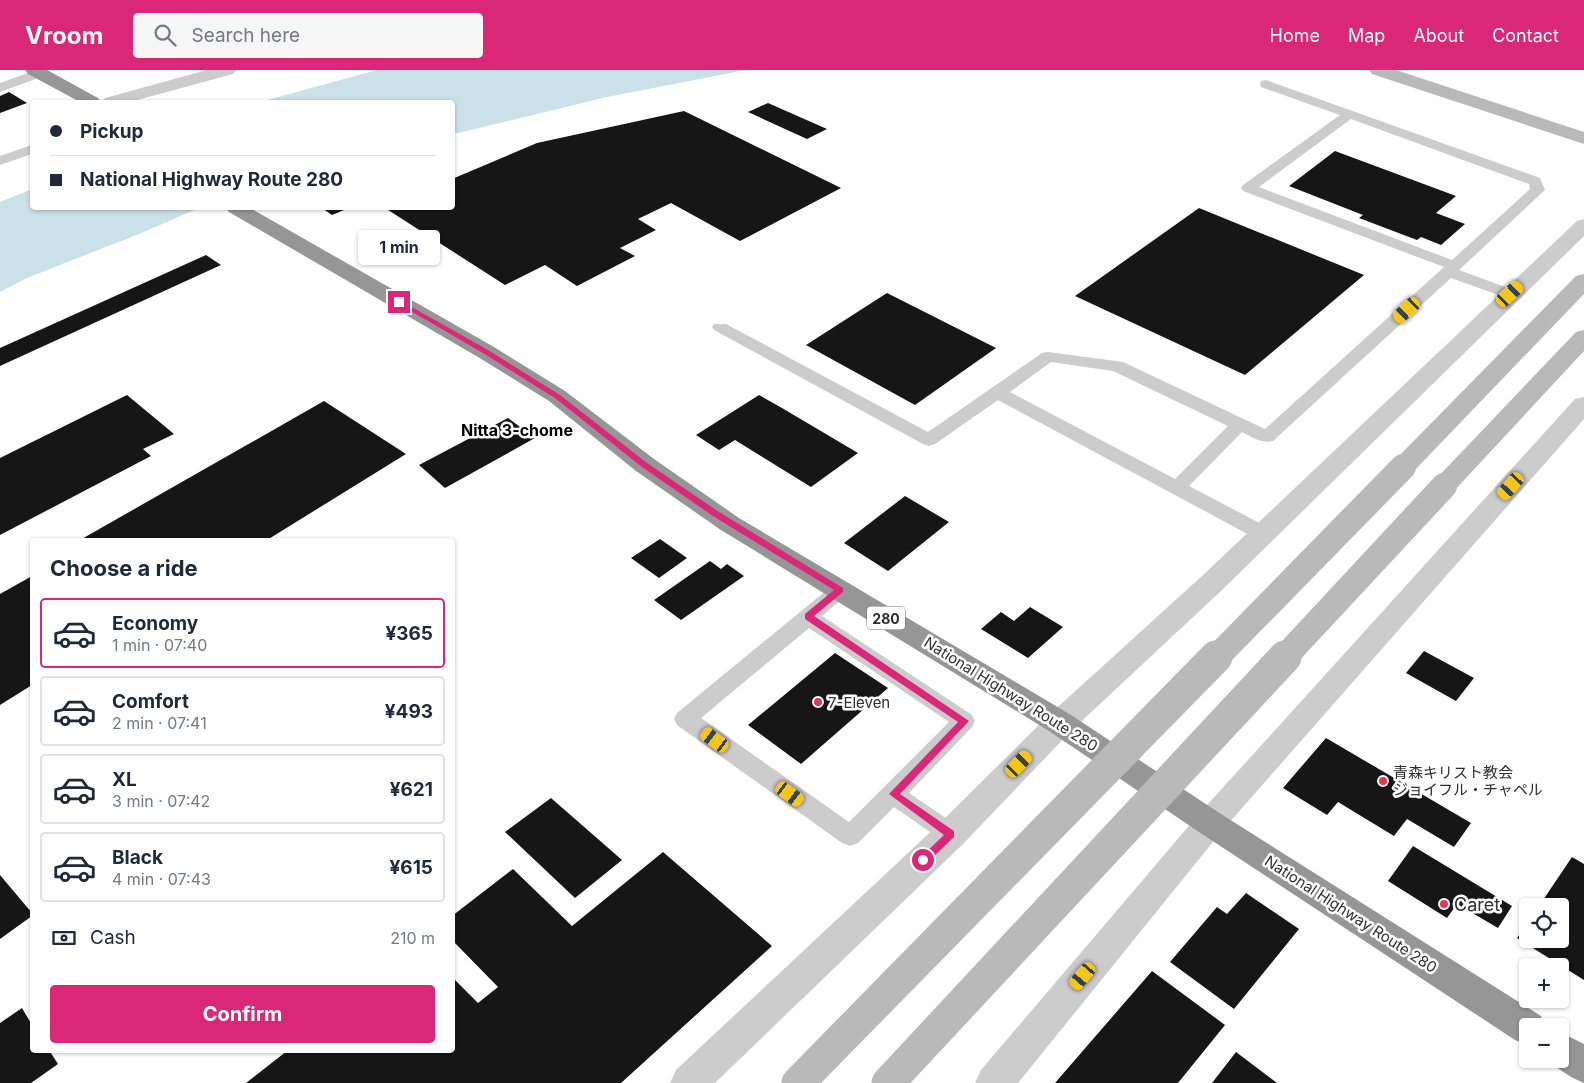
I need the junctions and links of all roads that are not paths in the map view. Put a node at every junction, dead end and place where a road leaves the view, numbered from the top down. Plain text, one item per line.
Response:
1 (226, 70) edge
2 (1378, 70) edge
3 (36, 71) edge
4 (1266, 84) dead end
5 (0, 88) edge
6 (88, 100) edge
7 (118, 100) edge
8 (1350, 114) junction
9 (1584, 138) edge
10 (30, 150) edge
11 (0, 161) edge
12 (240, 210) edge
13 (1584, 224) edge
14 (1451, 269) junction
15 (1584, 282) edge
16 (1510, 294) junction
17 (720, 327) dead end
18 (1584, 336) edge
19 (997, 392) junction
20 (1584, 404) edge
21 (1240, 424) junction
22 (1176, 488) junction
23 (1262, 533) junction
24 (840, 590) junction
25 (808, 616) junction
26 (1060, 723) junction
27 (893, 794) junction
28 (1210, 823) junction
29 (951, 834) junction
30 (1519, 1022) edge
31 (1569, 1055) edge
32 (1584, 1065) edge
33 (689, 1083) edge
34 (798, 1083) edge
35 (888, 1083) edge
36 (994, 1083) edge

1 - 7 street
2 - 9 street
3 - 5 lane
3 - 6 highway
4 - 8 lane
8 - 14 lane
8 - 14 lane
10 - 11 lane
12 - 24 highway, National Highway Route 280 / 280
13 - 16 street
14 - 16 lane
14 - 21 lane
15 - 34 street, bridge
16 - 23 street
17 - 19 lane
18 - 35 street, bridge
19 - 21 lane
19 - 22 lane
20 - 28 street
21 - 22 lane
22 - 23 lane
23 - 26 street
24 - 25 lane
24 - 26 highway, National Highway Route 280 / 280
25 - 27 lane
25 - 27 lane
26 - 28 highway, National Highway Route 280 / 280
26 - 29 street
27 - 29 lane
28 - 30 highway, National Highway Route 280 / 280
28 - 36 street
29 - 33 street
31 - 32 highway

